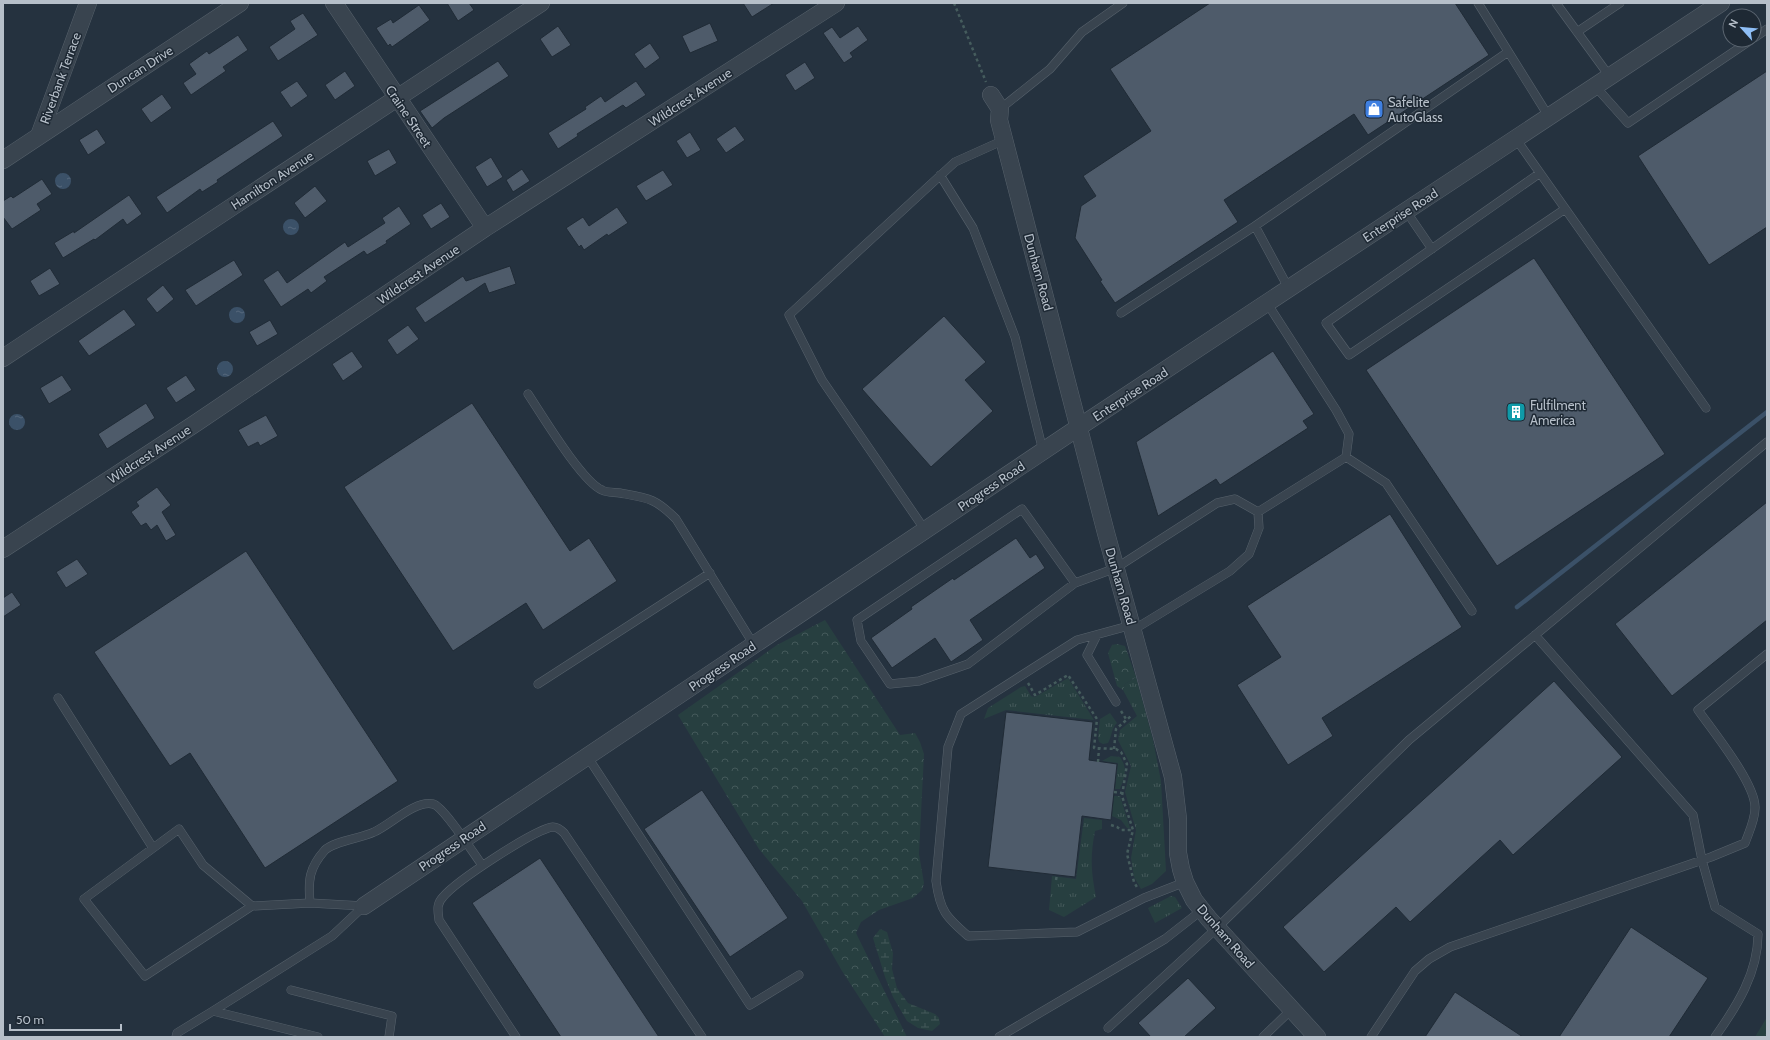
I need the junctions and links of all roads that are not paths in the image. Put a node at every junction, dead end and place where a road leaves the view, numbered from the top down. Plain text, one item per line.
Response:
1 (88, 3) edge
2 (240, 3) edge
3 (334, 3) edge
4 (541, 3) edge
5 (836, 3) edge
6 (1122, 3) edge
7 (1478, 3) edge
8 (1556, 3) edge
9 (1620, 3) edge
10 (1721, 3) edge
11 (1577, 32) junction
12 (1739, 48) edge
13 (1508, 52) junction
14 (1610, 77) junction
15 (1595, 86) junction
16 (397, 98) junction
17 (996, 102) joint
18 (1549, 117) junction
19 (39, 136) junction
20 (1516, 139) junction
21 (1004, 140) junction
22 (3, 160) edge
23 (1540, 173) junction
24 (940, 175) junction
25 (1565, 209) junction
26 (1406, 212) junction
27 (1255, 226) junction
28 (485, 228) junction
29 (1432, 249) junction
30 (1289, 289) junction
31 (1267, 303) junction
32 (1121, 313) dead end
33 (3, 358) edge
34 (528, 394) dead end
35 (1706, 408) dead end
36 (1079, 427) junction
37 (1767, 442) edge
38 (1044, 451) junction
39 (1346, 457) junction
40 (1258, 512) junction
41 (926, 530) junction
42 (3, 549) edge
43 (1116, 568) junction
44 (710, 573) junction
45 (1075, 583) junction
46 (1472, 611) dead end
47 (1132, 627) junction
48 (1097, 635) junction
49 (1535, 636) junction
50 (754, 645) junction
51 (1767, 654) edge
52 (538, 684) dead end
53 (58, 698) dead end
54 (1116, 702) dead end
55 (587, 756) junction
56 (463, 839) junction
57 (153, 848) junction
58 (1702, 860) junction
59 (482, 865) junction
60 (1185, 882) junction
61 (310, 903) junction
62 (252, 906) junction
63 (364, 906) junction
64 (1202, 910) junction
65 (1217, 928) junction
66 (799, 975) dead end
67 (291, 990) dead end
68 (1292, 1009) junction
69 (213, 1011) junction
70 (1108, 1028) dead end
71 (1269, 1035) edge
72 (176, 1037) edge
73 (318, 1037) edge
74 (389, 1037) edge
75 (516, 1037) edge
76 (702, 1037) edge
77 (999, 1037) edge
78 (1317, 1037) edge
79 (1371, 1037) edge
80 (1715, 1037) edge

1 - 19 street, Riverbank Terrace
2 - 19 street, Duncan Drive
3 - 16 street, Craine Street
4 - 16 street, Hamilton Avenue
5 - 28 street, Wildcrest Avenue
6 - 17 lane
7 - 13 lane
8 - 11 lane
9 - 11 lane
10 - 14 street, Enterprise Road
11 - 14 lane
12 - 15 lane
13 - 18 lane
13 - 27 lane
14 - 15 street, Enterprise Road
15 - 18 street, Enterprise Road
16 - 28 street, Craine Street
16 - 33 street, Hamilton Avenue
17 - 21 street, Dunham Road
18 - 20 street, Enterprise Road
19 - 22 street, Riverbank Terrace
20 - 23 lane
20 - 26 street, Enterprise Road
21 - 24 lane
21 - 36 street, Dunham Road
23 - 25 lane
23 - 29 lane
24 - 38 lane
24 - 41 lane
25 - 29 lane
25 - 35 lane
26 - 29 lane
26 - 30 street, Enterprise Road
27 - 30 lane
27 - 32 lane
28 - 42 street, Wildcrest Avenue
30 - 31 street, Enterprise Road
31 - 36 street, Enterprise Road
31 - 39 lane
34 - 44 lane
36 - 38 street, Progress Road
36 - 43 street, Dunham Road
37 - 49 lane
38 - 41 street, Progress Road
39 - 40 lane
39 - 46 lane
40 - 43 lane
40 - 47 lane
41 - 50 street, Progress Road
43 - 45 lane
43 - 47 street, Dunham Road
44 - 50 lane
44 - 52 lane
45 - 45 lane
47 - 48 lane
47 - 60 street, Dunham Road
48 - 54 lane
48 - 60 lane
49 - 58 lane
49 - 65 lane
50 - 55 street, Progress Road
51 - 58 lane
53 - 57 lane
55 - 56 street, Progress Road
55 - 66 lane
56 - 59 lane
56 - 61 lane
56 - 63 street, Progress Road
57 - 62 lane
57 - 62 lane
58 - 79 lane
58 - 80 lane
59 - 75 lane
59 - 76 lane
60 - 64 street, Dunham Road
61 - 62 lane
61 - 63 lane
63 - 69 lane
64 - 65 street, Dunham Road
64 - 77 lane
65 - 68 street, Dunham Road
65 - 70 lane
67 - 74 lane
68 - 71 lane
68 - 78 street, Dunham Road
69 - 72 lane
69 - 73 lane

